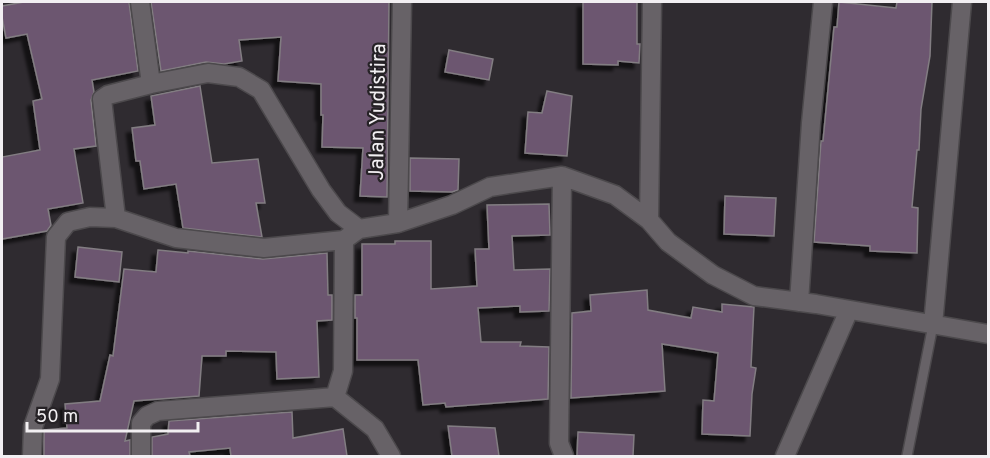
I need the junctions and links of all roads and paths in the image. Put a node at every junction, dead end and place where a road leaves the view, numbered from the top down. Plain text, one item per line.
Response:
1 (141, 2) edge
2 (402, 2) edge
3 (652, 2) edge
4 (823, 2) edge
5 (962, 2) edge
6 (151, 84) junction
7 (562, 176) junction
8 (116, 218) junction
9 (649, 220) junction
10 (398, 223) junction
11 (359, 229) junction
12 (344, 240) junction
13 (799, 302) junction
14 (849, 310) junction
15 (933, 325) junction
16 (988, 334) edge
17 (335, 397) junction
18 (32, 456) edge
19 (141, 456) edge
20 (391, 456) edge
21 (564, 456) edge
22 (785, 456) edge
23 (907, 456) edge

1 - 6 street
2 - 10 street, Jalan Yudistira
3 - 9 street
4 - 13 street
5 - 15 street
6 - 8 street
6 - 11 street
7 - 9 street
7 - 10 street
7 - 21 street
8 - 12 street
8 - 18 street
9 - 13 street
10 - 11 street
11 - 12 street
12 - 17 street
13 - 14 street
14 - 15 street
14 - 22 street
15 - 16 street
15 - 23 lane
17 - 19 street
17 - 20 street

